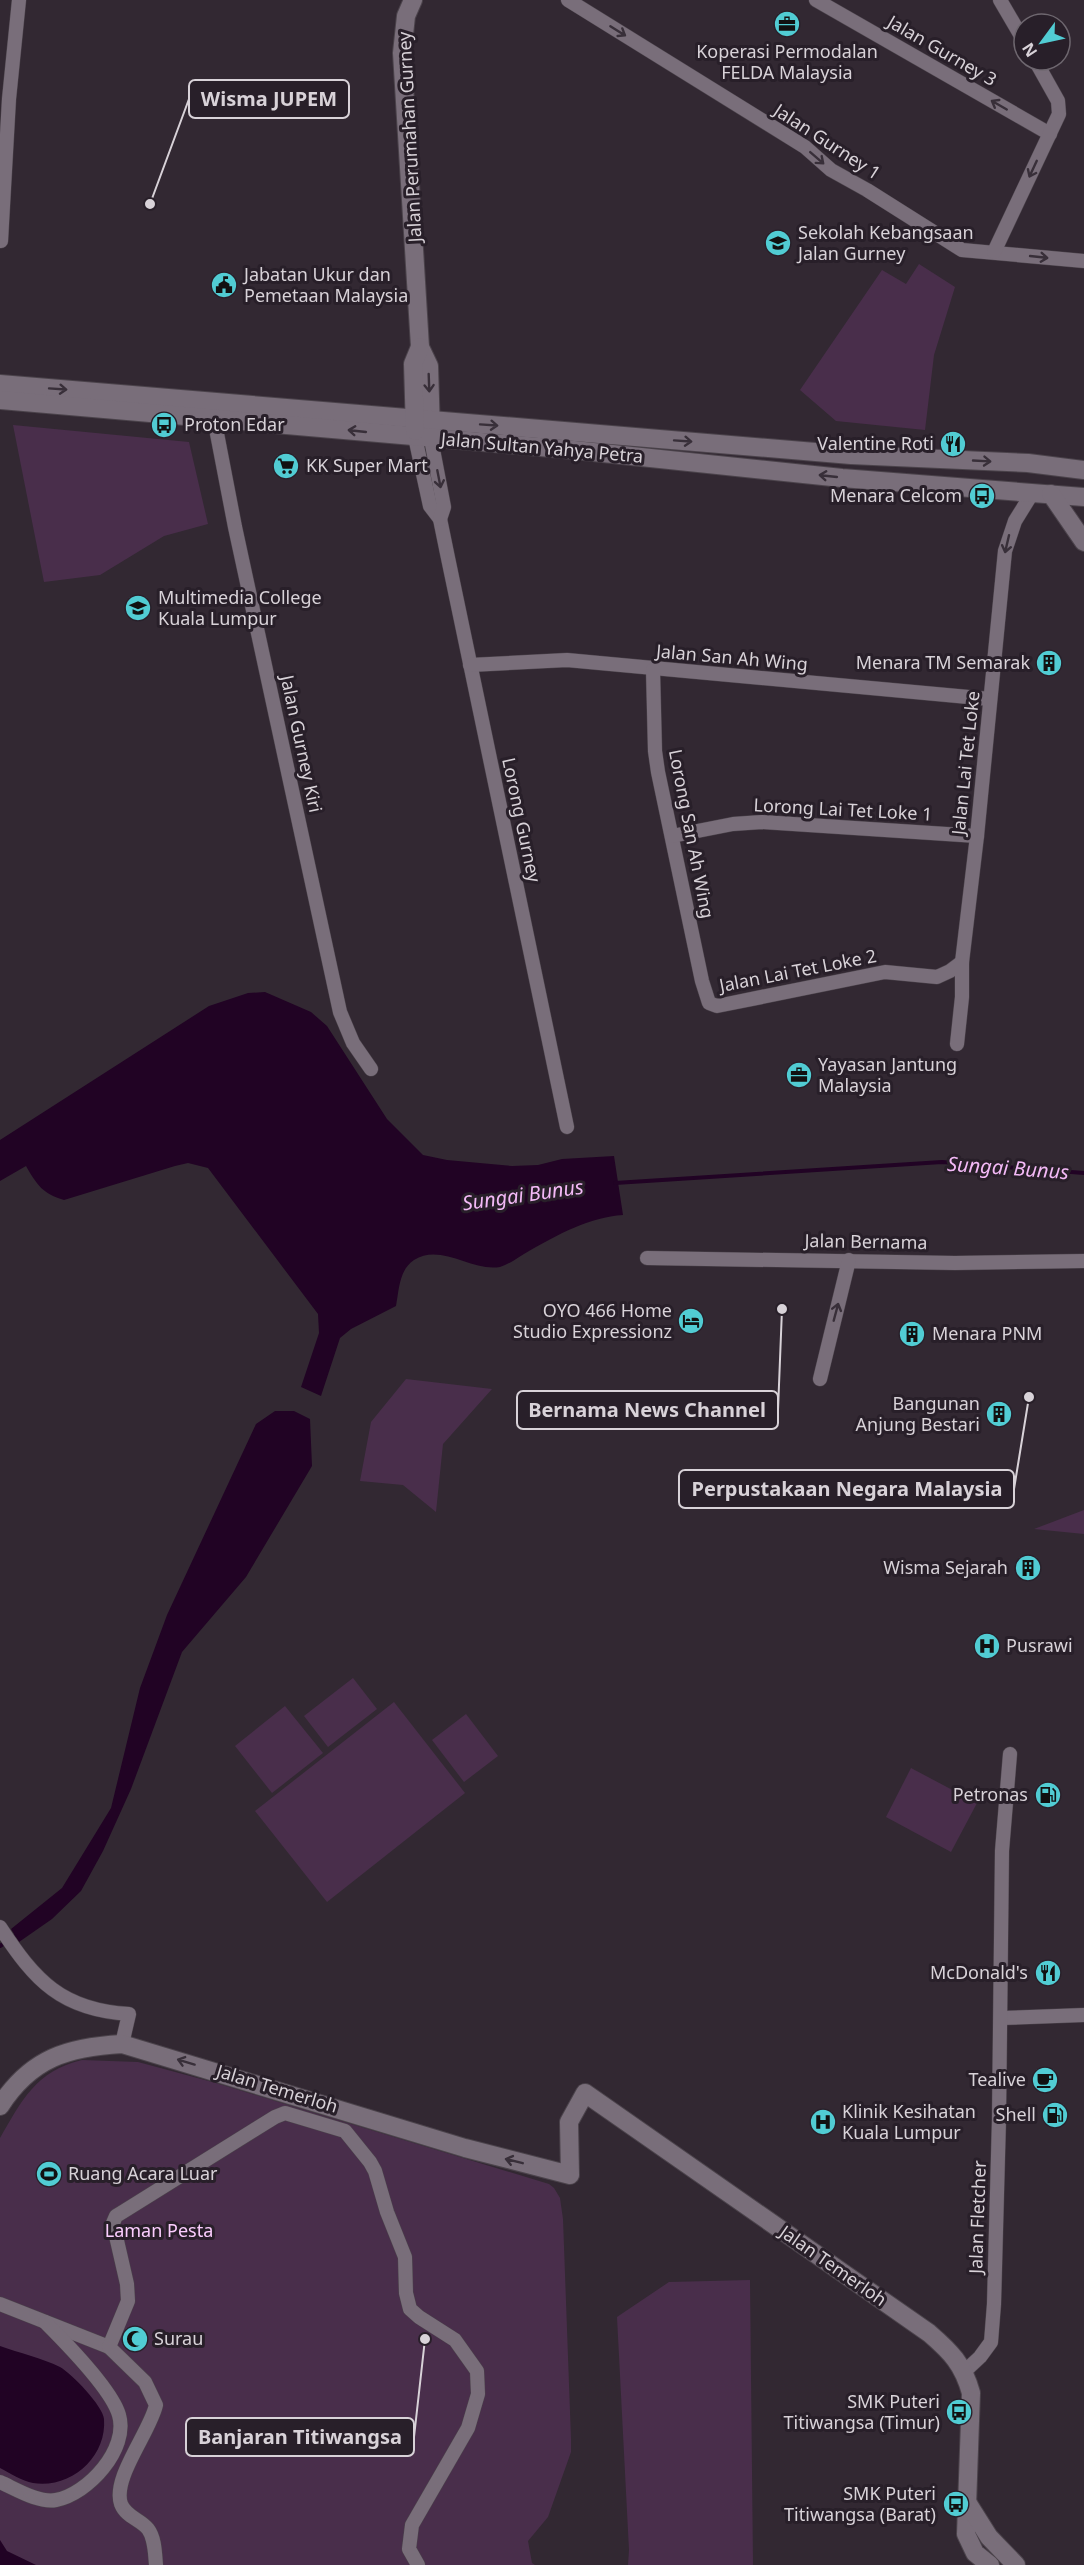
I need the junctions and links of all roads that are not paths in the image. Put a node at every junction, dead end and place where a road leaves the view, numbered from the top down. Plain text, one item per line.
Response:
1 (20, 0) edge
2 (413, 0) edge
3 (568, 0) edge
4 (816, 0) edge
5 (1000, 0) edge
6 (1012, 20) edge
7 (1042, 72) edge
8 (1050, 134) junction
9 (1, 241) edge
10 (994, 252) junction
11 (1084, 261) edge
12 (0, 384) edge
13 (0, 400) edge
14 (214, 418) junction
15 (423, 429) junction
16 (1028, 463) junction
17 (1084, 470) edge
18 (1042, 493) junction
19 (1082, 500) edge
20 (1084, 542) edge
21 (470, 665) junction
22 (653, 670) junction
23 (990, 699) junction
24 (672, 836) junction
25 (977, 836) junction
26 (962, 962) junction
27 (709, 1003) joint
28 (957, 1044) dead end
29 (371, 1069) dead end
30 (567, 1127) dead end
31 (647, 1257) dead end
32 (849, 1260) junction
33 (1084, 1261) edge
34 (820, 1379) dead end
35 (1010, 1754) dead end
36 (1, 1928) edge
37 (1084, 2015) edge
38 (1001, 2018) junction
39 (122, 2044) junction
40 (0, 2106) edge
41 (0, 2304) edge
42 (45, 2322) junction
43 (109, 2347) junction
44 (965, 2371) junction
45 (0, 2482) edge
46 (977, 2536) junction
47 (156, 2565) edge
48 (418, 2565) edge
49 (990, 2565) edge
50 (1016, 2565) edge

1 - 9 street
2 - 15 main road, Jalan Perumahan Gurney
3 -> 10 street, Jalan Gurney 1
8 -> 4 street, Jalan Gurney 3
5 - 6 street
7 - 8 street
8 -> 10 street
10 -> 11 street, Jalan Gurney 1
12 -> 15 main road, Jalan Sultan Yahya Petra
13 - 14 main road, Jalan Sultan Yahya Petra
15 -> 14 main road, Jalan Sultan Yahya Petra
14 - 29 street, Jalan Gurney Kiri
15 -> 16 main road, Jalan Sultan Yahya Petra
18 -> 15 main road, Jalan Sultan Yahya Petra
15 - 21 street, Lorong Gurney
16 - 17 main road, Jalan Sultan Yahya Petra
16 - 19 main road
18 - 19 main road, Jalan Sultan Yahya Petra
18 - 20 main road
18 -> 23 street, Jalan Lai Tet Loke
21 - 22 street, Jalan San Ah Wing
21 - 30 street, Lorong Gurney
22 - 23 street, Jalan San Ah Wing
22 - 24 street, Lorong San Ah Wing
23 - 25 street, Jalan Lai Tet Loke
24 - 25 street, Lorong Lai Tet Loke 1
24 - 27 street, Lorong San Ah Wing
25 - 26 street, Jalan Lai Tet Loke
26 - 27 street, Jalan Lai Tet Loke 2
26 - 28 street, Jalan Lai Tet Loke
31 - 32 street, Jalan Bernama
32 - 33 street, Jalan Bernama
34 -> 32 street
35 - 38 street, Jalan Fletcher
36 - 39 street
37 - 38 street
38 - 44 street, Jalan Fletcher
39 - 40 main road, Jalan Temerloh
44 -> 39 main road, Jalan Temerloh
41 - 42 street
42 - 43 street
42 - 45 street
43 - 47 street
43 - 48 street
44 - 46 main road, Jalan Temerloh
46 - 49 main road, Jalan Temerloh
46 - 50 main road, Jalan Temerloh

